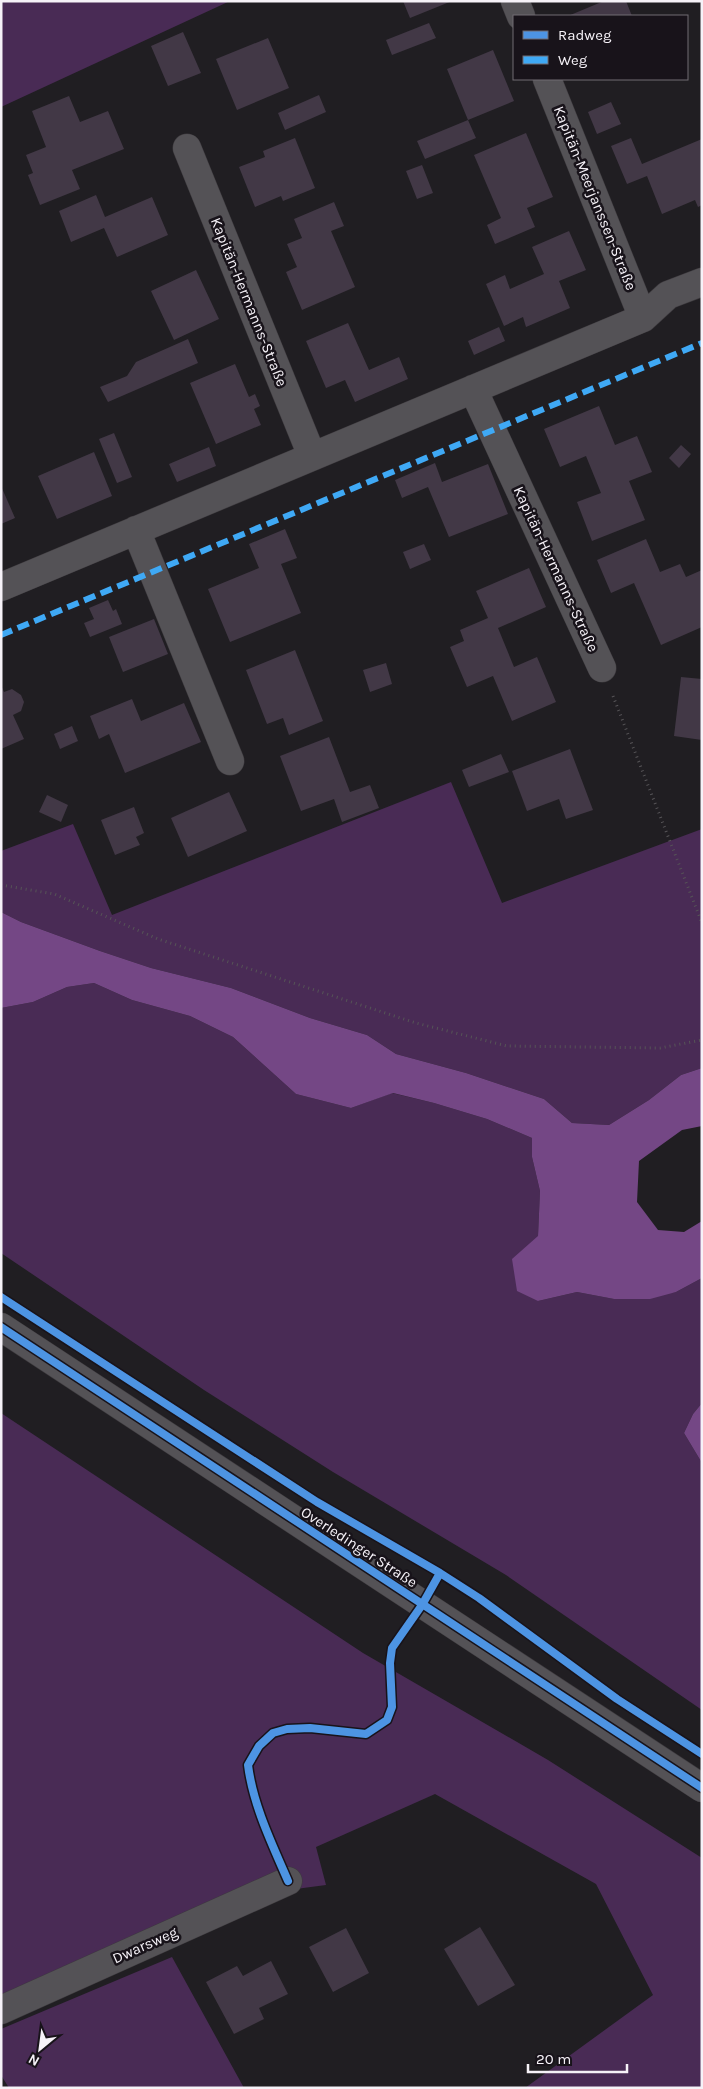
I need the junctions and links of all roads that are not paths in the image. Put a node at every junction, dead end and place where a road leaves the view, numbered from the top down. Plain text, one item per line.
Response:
1 (515, 1) edge
2 (521, 15) edge
3 (547, 80) edge
4 (187, 148) dead end
5 (702, 282) edge
6 (643, 318) junction
7 (473, 389) junction
8 (312, 456) junction
9 (136, 530) junction
10 (1, 587) edge
11 (602, 668) road end
12 (230, 761) dead end
13 (1, 1328) edge
14 (702, 1788) edge
15 (288, 1881) dead end
16 (1, 2010) edge

1 - 2 street
3 - 6 street, Kapitän-Meerjanssen-Straße
4 - 8 street, Kapitän-Hermanns-Straße
5 - 6 street
6 - 7 street
7 - 8 street
7 - 11 street, Kapitän-Hermanns-Straße
8 - 9 street
9 - 10 street
9 - 12 street
13 - 14 street, Overledinger Straße
15 - 16 street, Dwarsweg

